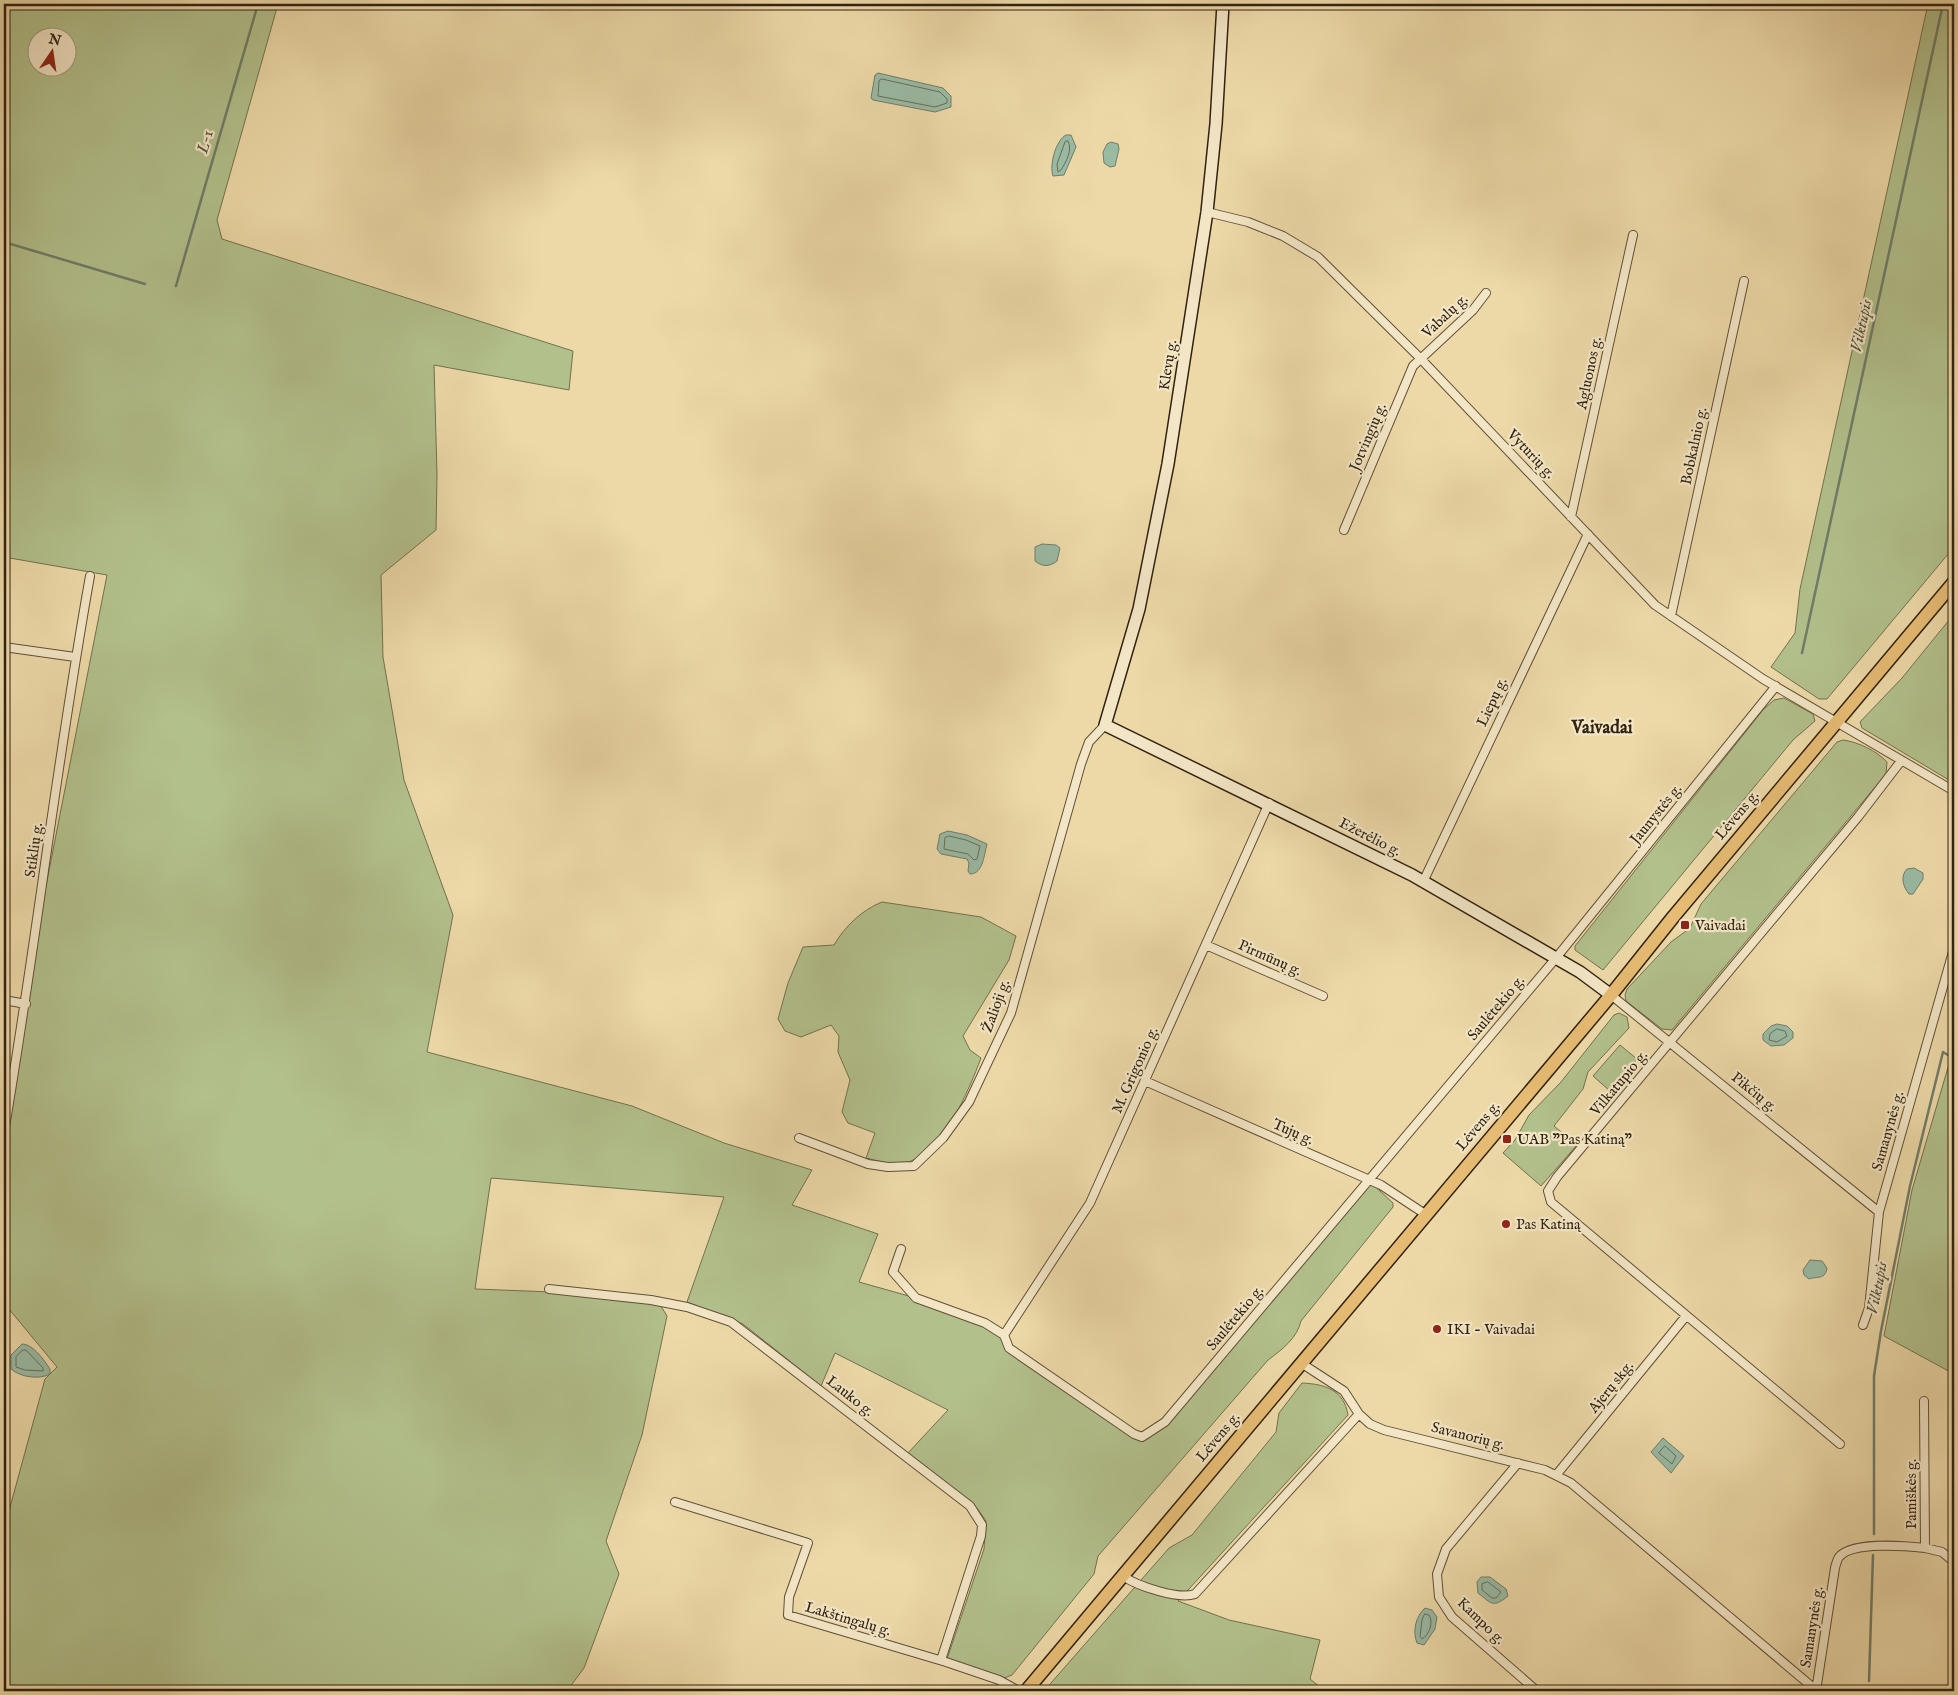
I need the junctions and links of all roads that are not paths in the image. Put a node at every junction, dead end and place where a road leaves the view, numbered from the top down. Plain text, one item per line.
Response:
1 (1223, 4) edge
2 (1207, 212) junction
3 (1633, 235) dead end
4 (1744, 281) dead end
5 (1486, 293) dead end
6 (1420, 358) junction
7 (1571, 516) junction
8 (1344, 530) dead end
9 (1588, 534) junction
10 (90, 576) dead end
11 (1954, 582) edge
12 (1671, 616) junction
13 (4, 647) edge
14 (75, 657) junction
15 (1776, 686) junction
16 (1835, 724) junction
17 (1105, 725) junction
18 (1901, 761) junction
19 (1954, 792) edge
20 (1269, 803) junction
21 (1423, 882) junction
22 (1206, 945) junction
23 (1954, 948) edge
24 (1556, 958) junction
25 (1611, 995) junction
26 (1323, 996) dead end
27 (4, 1000) edge
28 (26, 1004) junction
29 (1671, 1043) junction
30 (1145, 1081) junction
31 (5, 1127) edge
32 (800, 1138) dead end
33 (1369, 1181) junction
34 (1879, 1212) junction
35 (1425, 1214) junction
36 (901, 1249) dead end
37 (549, 1289) dead end
38 (1686, 1316) junction
39 (1863, 1325) dead end
40 (1004, 1335) junction
41 (1301, 1363) junction
42 (1924, 1401) dead end
43 (1359, 1414) junction
44 (1840, 1444) dead end
45 (1518, 1463) junction
46 (1557, 1474) junction
47 (675, 1502) dead end
48 (1925, 1548) junction
49 (1954, 1562) edge
50 (1835, 1568) joint
51 (1123, 1576) junction
52 (941, 1660) junction
53 (1019, 1691) edge
54 (1026, 1691) edge
55 (1537, 1691) edge
56 (1816, 1691) edge
57 (1932, 1691) edge

1 - 2 main road, Klevų g.
2 - 6 street, Vyturių g.
2 - 17 main road, Klevų g.
3 - 7 street, Agluonos g.
4 - 12 street, Bobkalnio g.
5 - 6 street, Vabalų g.
6 - 7 street, Vyturių g.
6 - 8 street, Jotvingių g.
7 - 9 street, Vyturių g.
9 - 12 street, Vyturių g.
9 - 21 street, Liepų g.
10 - 14 street, Stiklių g.
11 - 16 main road, Lėvens g.
12 - 15 street, Vyturių g.
13 - 14 street
14 - 28 street, Stiklių g.
15 - 16 street, Vyturių g.
15 - 24 street, Jaunystės g.
16 - 18 street, Vyturių g.
16 - 25 main road, Lėvens g.
17 - 20 main road, Ežerėlio g.
17 - 32 street, Žalioji g.
18 - 19 street, Vyturių g.
18 - 29 street, Vilkatupio g.
20 - 21 main road, Ežerėlio g.
20 - 22 street, M. Grigonio g.
21 - 24 main road, Ežerėlio g.
22 - 26 street, Pirmūnų g.
22 - 30 street, M. Grigonio g.
23 - 34 street, Samanynės g.
24 - 25 main road, Ežerėlio g.
24 - 33 street, Saulėtekio g.
25 - 29 street, Pikčių g.
25 - 35 main road, Lėvens g.
27 - 28 street
28 - 31 street, Stiklių g.
29 - 34 street, Pikčių g.
29 - 38 street, Vilkatupio g.
30 - 33 street, Tujų g.
30 - 40 street, M. Grigonio g.
33 - 35 street, Tujų g.
33 - 40 street, Saulėtekio g.
34 - 39 street, Samanynės g.
35 - 41 main road, Lėvens g.
36 - 40 street, Saulėtekio g.
37 - 52 street, Lauko g.
38 - 44 street, Vilkatupio g.
38 - 46 street, Ajerų skg.
41 - 43 street
41 - 51 main road, Lėvens g.
42 - 48 street, Pamiškės g.
43 - 45 street, Savanorių g.
43 - 51 street
45 - 46 street, Savanorių g.
45 - 55 street, Kampo g.
46 - 56 street, Savanorių g.
47 - 52 street, Lakštingalų g.
48 - 49 street
48 - 50 street, Pamiškės g.
50 - 56 street, Samanynės g.
51 - 54 main road, Lėvens g.
52 - 53 street, Lakštingalų g.
56 - 57 street

